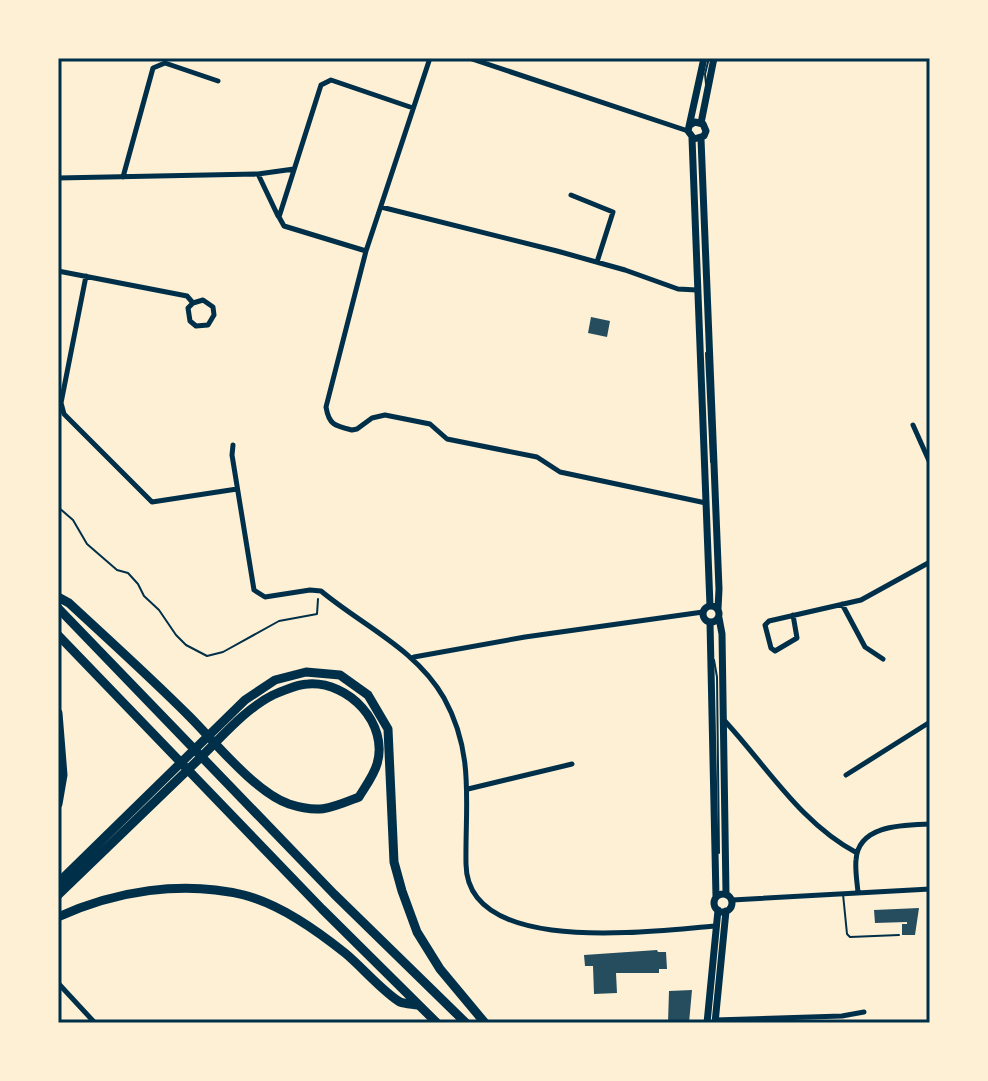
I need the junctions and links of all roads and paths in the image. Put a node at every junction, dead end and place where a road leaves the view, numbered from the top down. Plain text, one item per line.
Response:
1 (430, 58) edge
2 (438, 58) edge
3 (469, 58) edge
4 (709, 58) edge
5 (218, 81) dead end
6 (706, 93) junction
7 (413, 108) junction
8 (701, 123) junction
9 (690, 131) junction
10 (701, 139) junction
11 (294, 169) junction
12 (258, 174) junction
13 (123, 177) junction
14 (58, 178) edge
15 (571, 195) dead end
16 (381, 207) junction
17 (279, 217) junction
18 (366, 251) junction
19 (597, 262) junction
20 (58, 271) edge
21 (86, 276) junction
22 (697, 290) junction
23 (707, 290) junction
24 (193, 303) junction
25 (913, 425) dead end
26 (233, 445) dead end
27 (930, 463) edge
28 (237, 489) junction
29 (706, 503) junction
30 (716, 503) junction
31 (58, 507) edge
32 (930, 561) edge
33 (316, 590) junction
34 (58, 597) edge
35 (842, 604) junction
36 (58, 608) edge
37 (712, 611) junction
38 (793, 615) junction
39 (58, 635) edge
40 (413, 657) junction
41 (883, 659) dead end
42 (58, 713) edge
43 (723, 719) junction
44 (930, 722) edge
45 (229, 724) junction
46 (572, 764) dead end
47 (846, 775) dead end
48 (468, 789) junction
49 (155, 795) junction
50 (58, 804) edge
51 (930, 824) edge
52 (857, 853) junction
53 (58, 883) edge
54 (930, 889) edge
55 (858, 892) junction
56 (843, 893) junction
57 (58, 895) edge
58 (716, 897) junction
59 (729, 897) junction
60 (722, 911) junction
61 (58, 917) edge
62 (716, 926) junction
63 (899, 935) dead end
64 (58, 983) edge
65 (418, 1005) junction
66 (864, 1012) dead end
67 (711, 1021) edge
68 (95, 1023) edge
69 (437, 1023) edge
70 (466, 1023) edge
71 (485, 1023) edge

1 - 2 street
1 - 7 street
3 - 9 street
4 - 6 main road
4 - 6 lane
4 - 9 main road
5 - 13 street
6 - 8 main road
7 - 11 street
7 - 16 street
8 - 9 main road
8 - 10 main road
9 - 10 main road
9 - 22 main road
10 - 23 main road
11 - 12 street
11 - 17 street
12 - 13 street
12 - 17 street
13 - 14 street
15 - 19 street
16 - 18 street
16 - 19 street
17 - 18 street
18 - 29 street
19 - 22 street
20 - 21 street
21 - 24 street
21 - 28 street
22 - 23 main road
22 - 29 main road
23 - 30 main road
24 - 24 street
25 - 27 street
26 - 28 street
28 - 33 street
29 - 30 main road
29 - 37 main road
30 - 37 main road
31 - 33 path
32 - 35 street
33 - 40 street
34 - 45 highway
35 - 38 street
35 - 41 street
36 - 70 highway
37 - 40 street
37 - 43 main road
37 - 58 main road
38 - 38 street
39 - 65 highway
40 - 48 street
42 - 50 highway
43 - 52 street
43 - 59 main road
44 - 47 street
45 - 49 highway
45 - 71 highway
46 - 48 street
48 - 62 street
49 - 53 highway
49 - 57 highway
51 - 52 street
52 - 55 street
54 - 55 street
55 - 56 street
56 - 59 street
56 - 63 lane
58 - 59 main road
58 - 60 main road
59 - 60 main road
60 - 62 main road
60 - 67 main road
61 - 65 highway
62 - 67 main road
64 - 68 street
65 - 69 highway
66 - 67 street

